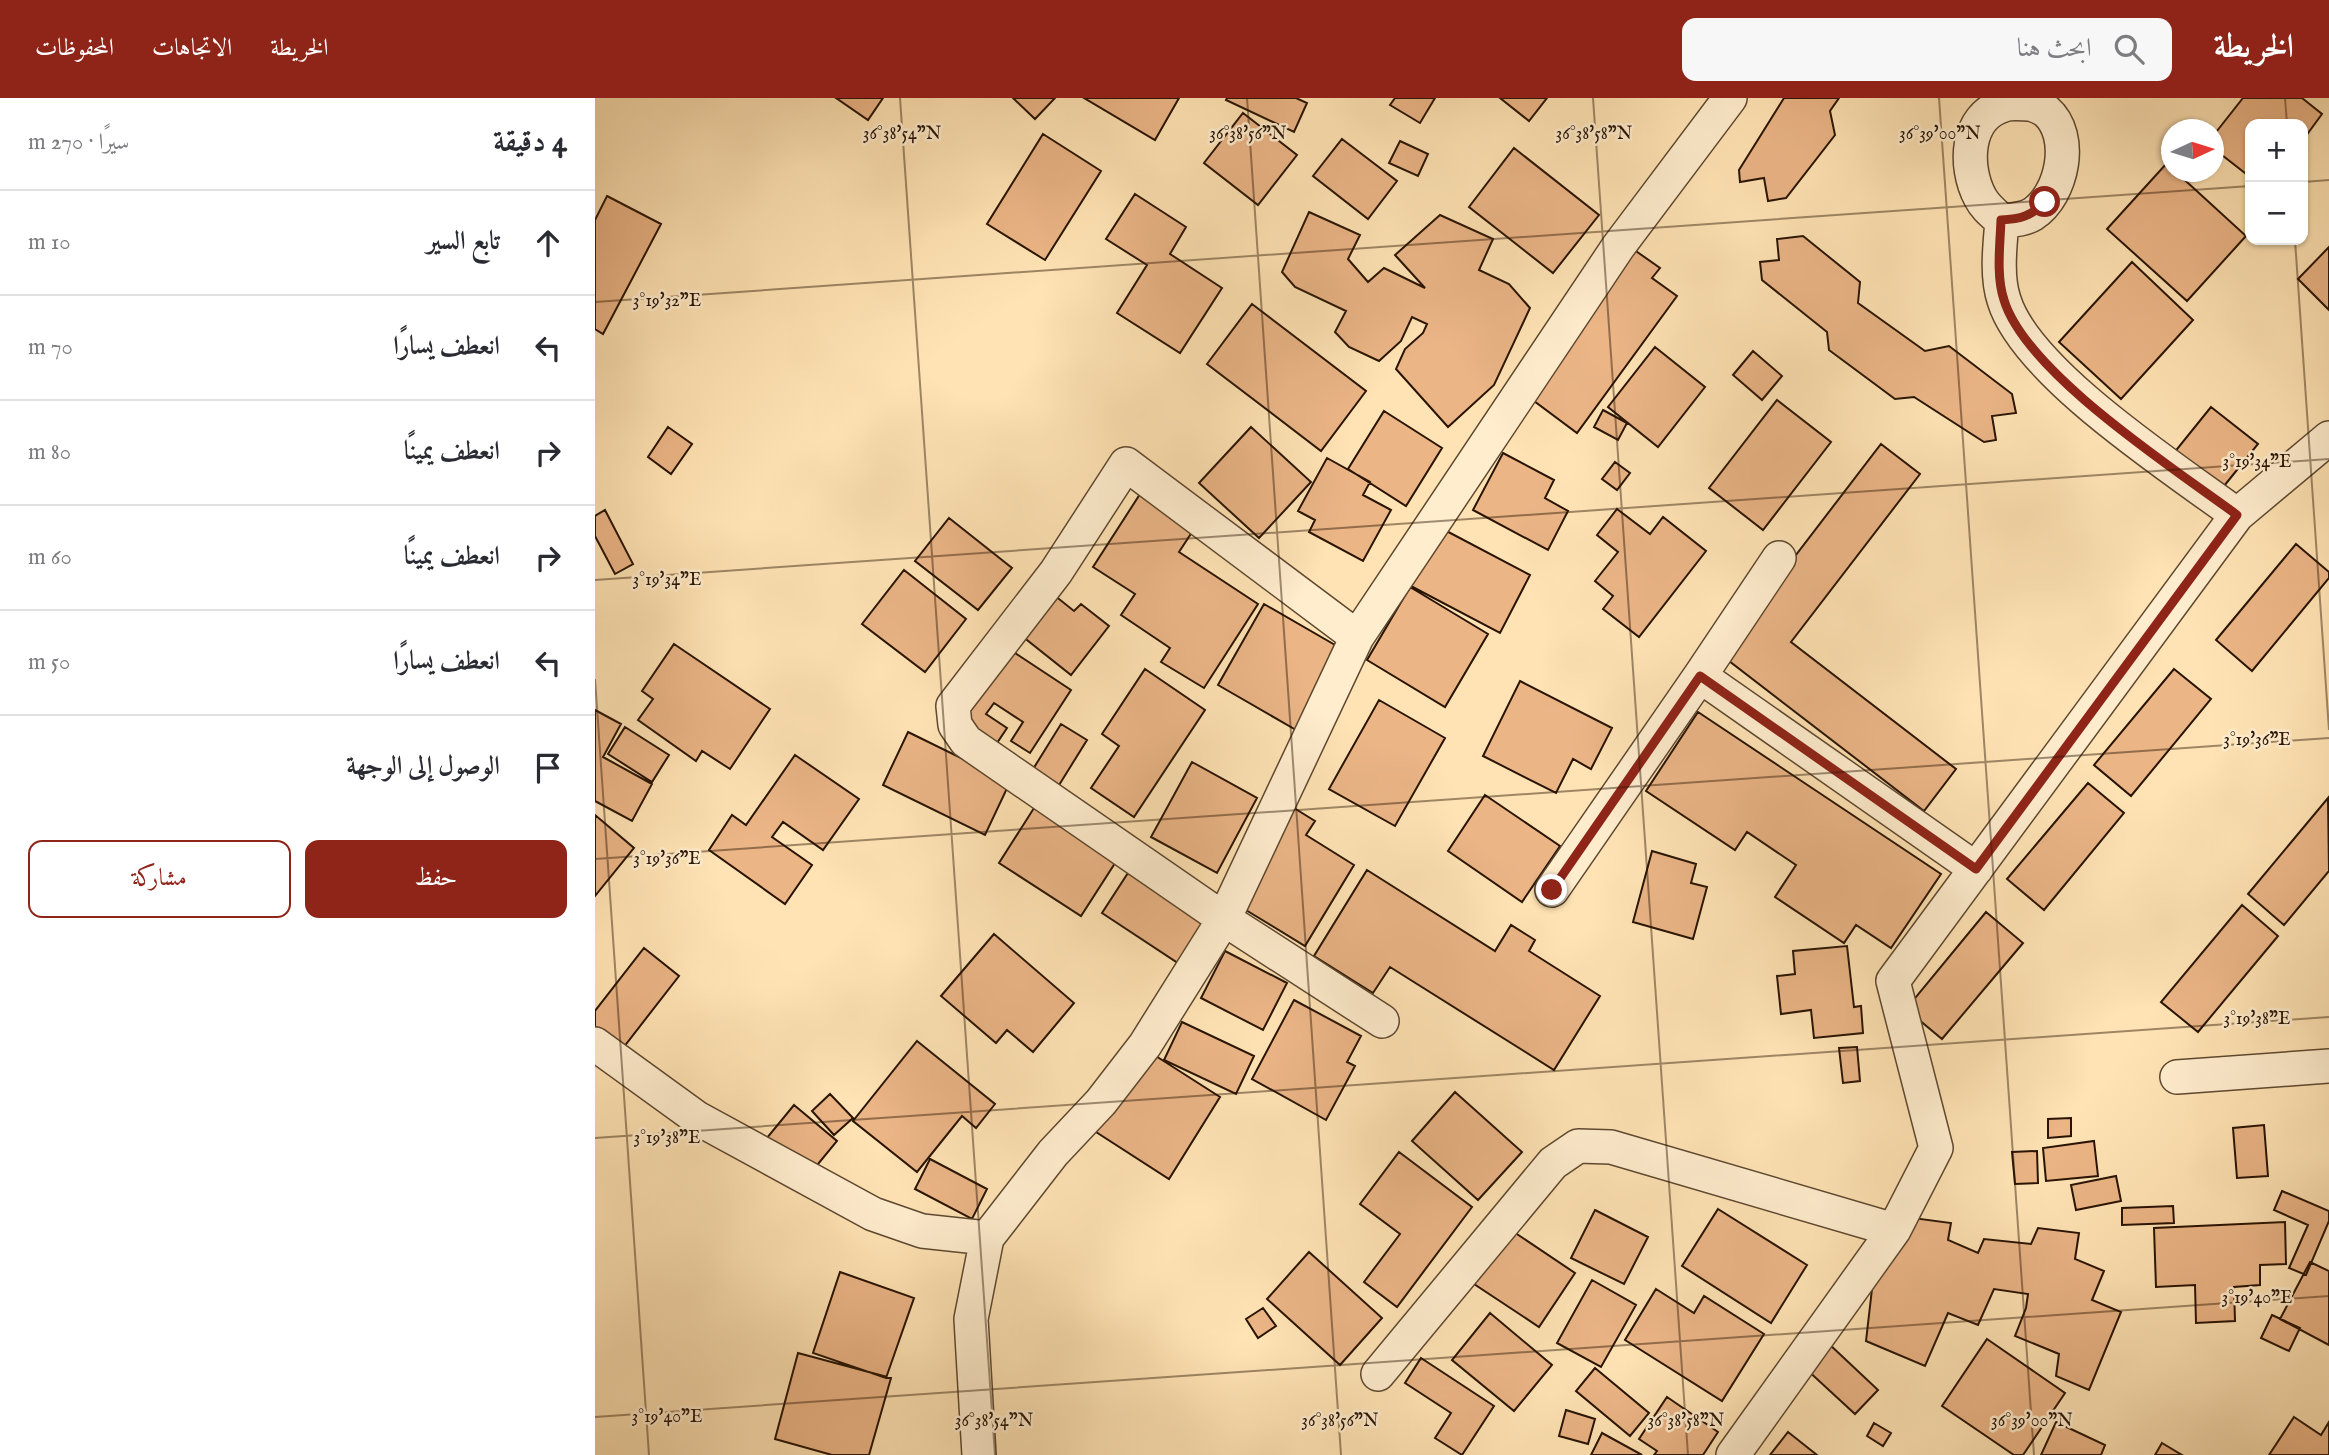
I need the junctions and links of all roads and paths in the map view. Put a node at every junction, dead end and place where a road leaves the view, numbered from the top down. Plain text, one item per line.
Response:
1 (1730, 98) edge
2 (2001, 220) dead end
3 (2329, 438) edge
4 (2237, 515) junction
5 (1779, 558) dead end
6 (1357, 637) junction
7 (1700, 676) junction
8 (1976, 869) junction
9 (1552, 890) dead end
10 (1224, 919) junction
11 (1382, 1021) dead end
12 (595, 1044) edge
13 (2329, 1066) edge
14 (2177, 1077) dead end
15 (1894, 1230) junction
16 (987, 1238) junction
17 (1378, 1374) dead end
18 (979, 1455) edge
19 (1733, 1455) edge

1 - 6 street
2 - 4 street
3 - 4 street
4 - 8 street
5 - 7 street
6 - 10 street
6 - 10 street
7 - 8 street
7 - 9 street
8 - 15 street
10 - 11 street
10 - 16 street
12 - 16 street
13 - 14 street
15 - 17 street
15 - 19 street
16 - 18 street

